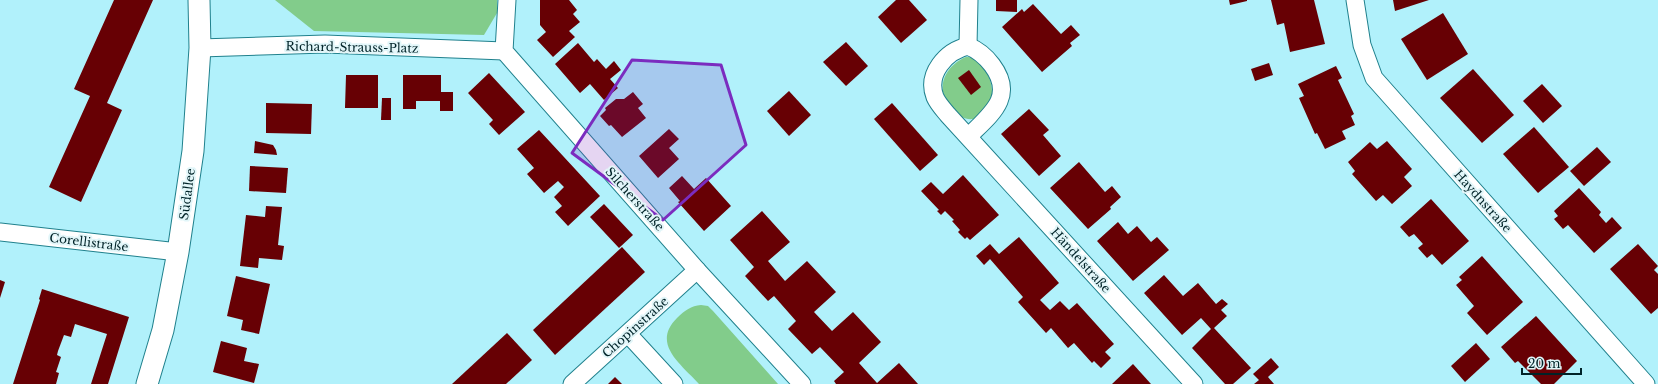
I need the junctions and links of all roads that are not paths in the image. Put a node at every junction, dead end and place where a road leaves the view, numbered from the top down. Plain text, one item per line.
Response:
1 (199, 0) edge
2 (507, 0) edge
3 (969, 0) edge
4 (1355, 0) edge
5 (968, 46) junction
6 (200, 48) junction
7 (504, 51) junction
8 (968, 137) junction
9 (0, 232) edge
10 (178, 252) junction
11 (697, 270) junction
12 (628, 334) junction
13 (146, 384) edge
14 (572, 384) edge
15 (674, 384) edge
16 (802, 384) edge
17 (1194, 384) edge
18 (1646, 384) edge

1 - 6 street, Südallee
2 - 7 street
3 - 5 street
4 - 18 street, Haydnstraße
5 - 8 street
5 - 8 street, Händelstraße
6 - 7 street, Richard-Strauss-Platz
6 - 10 street, Südallee
7 - 11 street, Silcherstraße
8 - 17 street, Händelstraße
9 - 10 street, Corellistraße
10 - 13 street, Südallee
11 - 12 street, Chopinstraße
11 - 16 street, Silcherstraße
12 - 14 street, Chopinstraße
12 - 15 street

